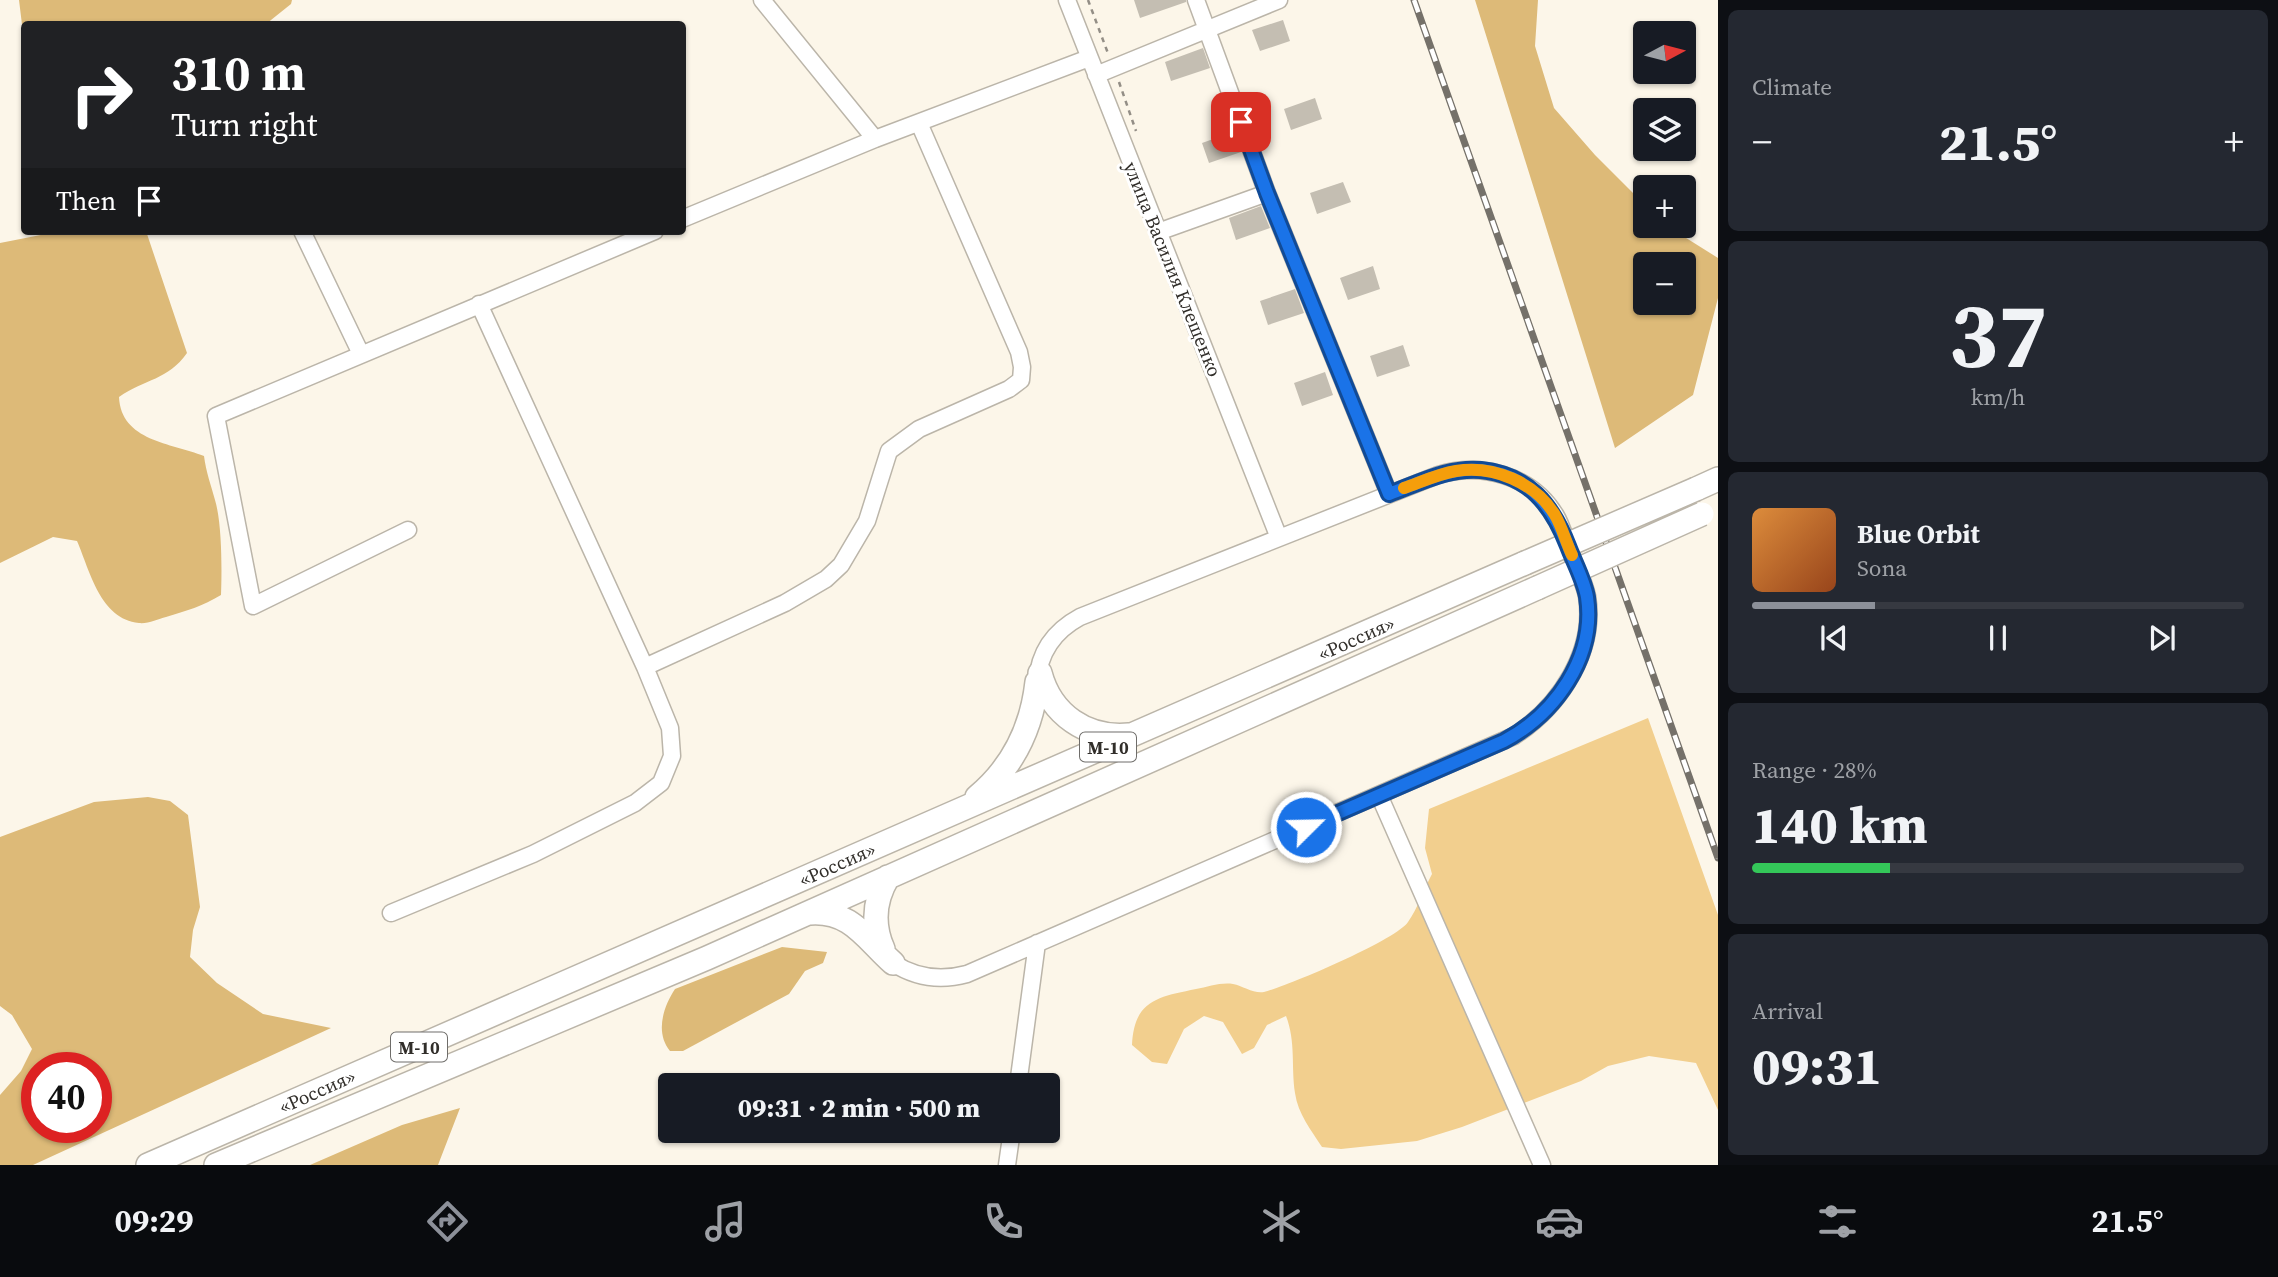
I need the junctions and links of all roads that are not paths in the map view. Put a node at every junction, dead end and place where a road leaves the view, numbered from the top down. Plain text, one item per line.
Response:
1 (762, 0) edge
2 (1066, 0) edge
3 (1196, 0) edge
4 (1279, 0) edge
5 (1207, 28) junction
6 (1089, 58) junction
7 (1096, 75) junction
8 (919, 123) junction
9 (875, 139) junction
10 (1267, 193) junction
11 (686, 217) edge
12 (1158, 232) junction
13 (304, 235) edge
14 (645, 235) edge
15 (480, 304) junction
16 (361, 354) junction
17 (1718, 480) edge
18 (1389, 494) junction
19 (1710, 511) edge
20 (408, 530) dead end
21 (1279, 538) junction
22 (645, 667) junction
23 (1038, 675) junction
24 (1146, 731) junction
25 (1379, 795) junction
26 (958, 810) junction
27 (888, 877) junction
28 (391, 913) dead end
29 (806, 913) junction
30 (1037, 943) junction
31 (893, 963) junction
32 (1020, 1073) edge
33 (1010, 1143) edge
34 (148, 1165) edge
35 (216, 1165) edge
36 (1007, 1165) edge
37 (1542, 1165) edge

1 - 9 street
2 - 6 street, улица Василия Клещенко
3 - 5 street
4 - 5 street
5 - 7 street
5 - 10 street
6 - 7 street, улица Василия Клещенко
6 - 8 street
7 - 12 street, улица Василия Клещенко
8 - 9 street
8 - 22 street
9 - 11 street
10 - 12 street
10 - 18 street
12 - 21 street, улица Василия Клещенко
13 - 16 street
14 - 15 street
15 - 16 street
15 - 22 street
16 - 20 street
17 - 24 highway, «Россия» / М-10, bridge
18 - 21 street
18 - 25 street
19 - 27 highway, «Россия» / М-10, bridge
21 - 23 street
22 - 28 street
23 - 24 highway
23 - 26 highway
24 - 26 highway, «Россия» / М-10
25 - 30 street
25 - 37 street
26 - 34 highway, «Россия» / М-10
27 - 29 highway, «Россия» / М-10
27 - 31 highway
29 - 31 highway
29 - 35 highway, «Россия» / М-10
30 - 31 street
30 - 32 street
33 - 36 street

